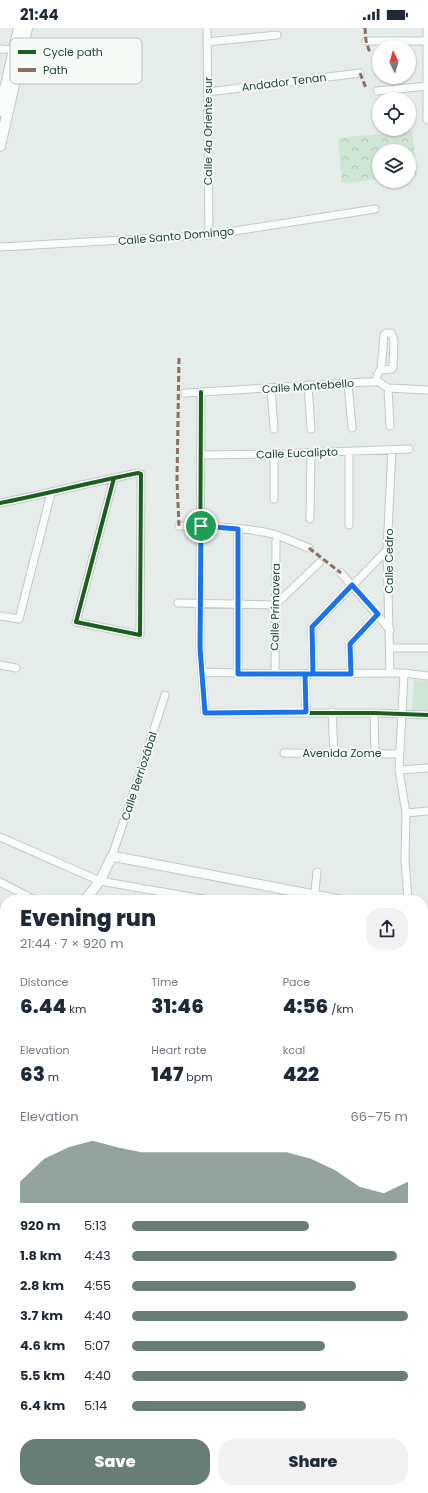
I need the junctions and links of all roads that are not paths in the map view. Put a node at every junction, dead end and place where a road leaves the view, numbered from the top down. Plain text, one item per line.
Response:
1 (19, 28) edge
2 (27, 28) edge
3 (207, 28) edge
4 (428, 28) edge
5 (277, 35) dead end
6 (17, 38) edge
7 (25, 38) edge
8 (366, 41) dead end
9 (428, 41) edge
10 (207, 42) junction
11 (0, 49) edge
12 (10, 50) edge
13 (10, 67) edge
14 (360, 73) dead end
15 (14, 84) edge
16 (427, 86) junction
17 (377, 91) dead end
18 (208, 92) junction
19 (428, 106) edge
20 (0, 111) edge
21 (428, 119) edge
22 (0, 146) edge
23 (375, 209) dead end
24 (209, 235) junction
25 (0, 247) edge
26 (381, 370) junction
27 (376, 382) junction
28 (348, 383) junction
29 (308, 385) junction
30 (271, 388) junction
31 (388, 388) junction
32 (428, 390) edge
33 (201, 392) junction
34 (185, 393) dead end
35 (390, 426) dead end
36 (352, 428) dead end
37 (274, 429) dead end
38 (311, 429) dead end
39 (409, 449) dead end
40 (392, 450) junction
41 (349, 452) junction
42 (311, 453) junction
43 (274, 454) junction
44 (201, 455) junction
45 (114, 478) junction
46 (51, 493) junction
47 (274, 499) dead end
48 (0, 503) edge
49 (310, 519) dead end
50 (349, 525) dead end
51 (180, 526) dead end
52 (201, 526) junction
53 (238, 529) junction
54 (276, 541) dead end
55 (309, 548) dead end
56 (387, 550) junction
57 (319, 562) dead end
58 (341, 574) dead end
59 (352, 585) junction
60 (178, 603) dead end
61 (200, 604) junction
62 (238, 605) junction
63 (275, 605) junction
64 (378, 614) junction
65 (0, 616) edge
66 (390, 630) junction
67 (390, 648) junction
68 (428, 648) edge
69 (0, 665) edge
70 (16, 668) dead end
71 (202, 672) junction
72 (390, 672) junction
73 (404, 673) junction
74 (238, 674) junction
75 (275, 674) junction
76 (305, 674) junction
77 (313, 674) junction
78 (351, 674) junction
79 (428, 676) edge
80 (165, 695) dead end
81 (306, 712) junction
82 (332, 712) junction
83 (374, 713) junction
84 (402, 713) junction
85 (428, 715) edge
86 (284, 753) dead end
87 (334, 753) junction
88 (375, 753) junction
89 (400, 754) junction
90 (428, 768) edge
91 (399, 770) junction
92 (428, 811) edge
93 (406, 813) junction
94 (0, 837) edge
95 (112, 856) junction
96 (317, 872) dead end
97 (100, 881) junction
98 (0, 882) edge
99 (25, 895) edge
100 (89, 895) edge
101 (180, 895) edge
102 (300, 895) edge
103 (315, 895) edge
104 (408, 895) edge

1 - 6 main road
2 - 7 main road
3 - 10 street, Calle 4a Oriente sur
4 - 9 street
5 - 10 street
8 - 9 street
9 - 16 street
10 - 18 street, Calle 4a Oriente sur
11 - 12 street
13 - 20 main road
14 - 18 street, Andador Tenan
15 - 22 main road
16 - 17 street
16 - 19 street
18 - 24 street, Calle 4a Oriente sur
19 - 21 street
23 - 24 street, Calle Santo Domingo
24 - 25 street, Calle Santo Domingo
26 - 26 street
26 - 27 street
27 - 28 street, Calle Montebello
27 - 31 street, Calle Montebello
28 - 29 street, Calle Montebello
28 - 36 street
29 - 30 street, Calle Montebello
29 - 38 street
30 - 33 street, Calle Montebello
30 - 37 street
31 - 32 street, Calle Montebello
31 - 35 street
33 - 34 street, Calle Montebello
33 - 44 street
39 - 40 street, Calle Eucalipto
40 - 41 street, Calle Eucalipto
40 - 56 street, Calle Cedro
41 - 42 street, Calle Eucalipto
41 - 50 street
42 - 43 street, Calle Eucalipto
42 - 49 street
43 - 44 street, Calle Eucalipto
43 - 47 street
44 - 52 street
45 - 45 street
45 - 46 street
46 - 48 street
46 - 65 street
51 - 52 street
52 - 53 street
52 - 61 street
53 - 55 street
53 - 62 street
54 - 63 street, Calle Primavera
56 - 59 street
56 - 66 street, Calle Cedro
57 - 63 street
58 - 59 street
59 - 64 street
59 - 77 street
60 - 61 street
61 - 62 street
61 - 71 street
62 - 63 street
62 - 74 street
63 - 75 street, Calle Primavera
64 - 66 street
64 - 78 street
66 - 67 street, Calle Cedro
67 - 68 street
67 - 72 street, Calle Cedro
69 - 70 street
71 - 74 street
71 - 81 street
72 - 73 street
72 - 78 street
73 - 79 street
73 - 84 street
74 - 75 street
75 - 76 street
76 - 77 street
76 - 81 street
77 - 78 street
80 - 95 street, Calle Berriozábal
81 - 82 street
82 - 83 street
82 - 87 street
83 - 84 street
83 - 88 street
84 - 85 street
84 - 89 street
86 - 87 street, Avenida Zome
87 - 88 street, Avenida Zome
88 - 89 street, Avenida Zome
89 - 91 street
90 - 91 street
91 - 93 street
92 - 93 street
93 - 104 street
94 - 97 street
95 - 97 street
95 - 102 street
96 - 103 street
97 - 100 street
97 - 101 street
98 - 99 street

